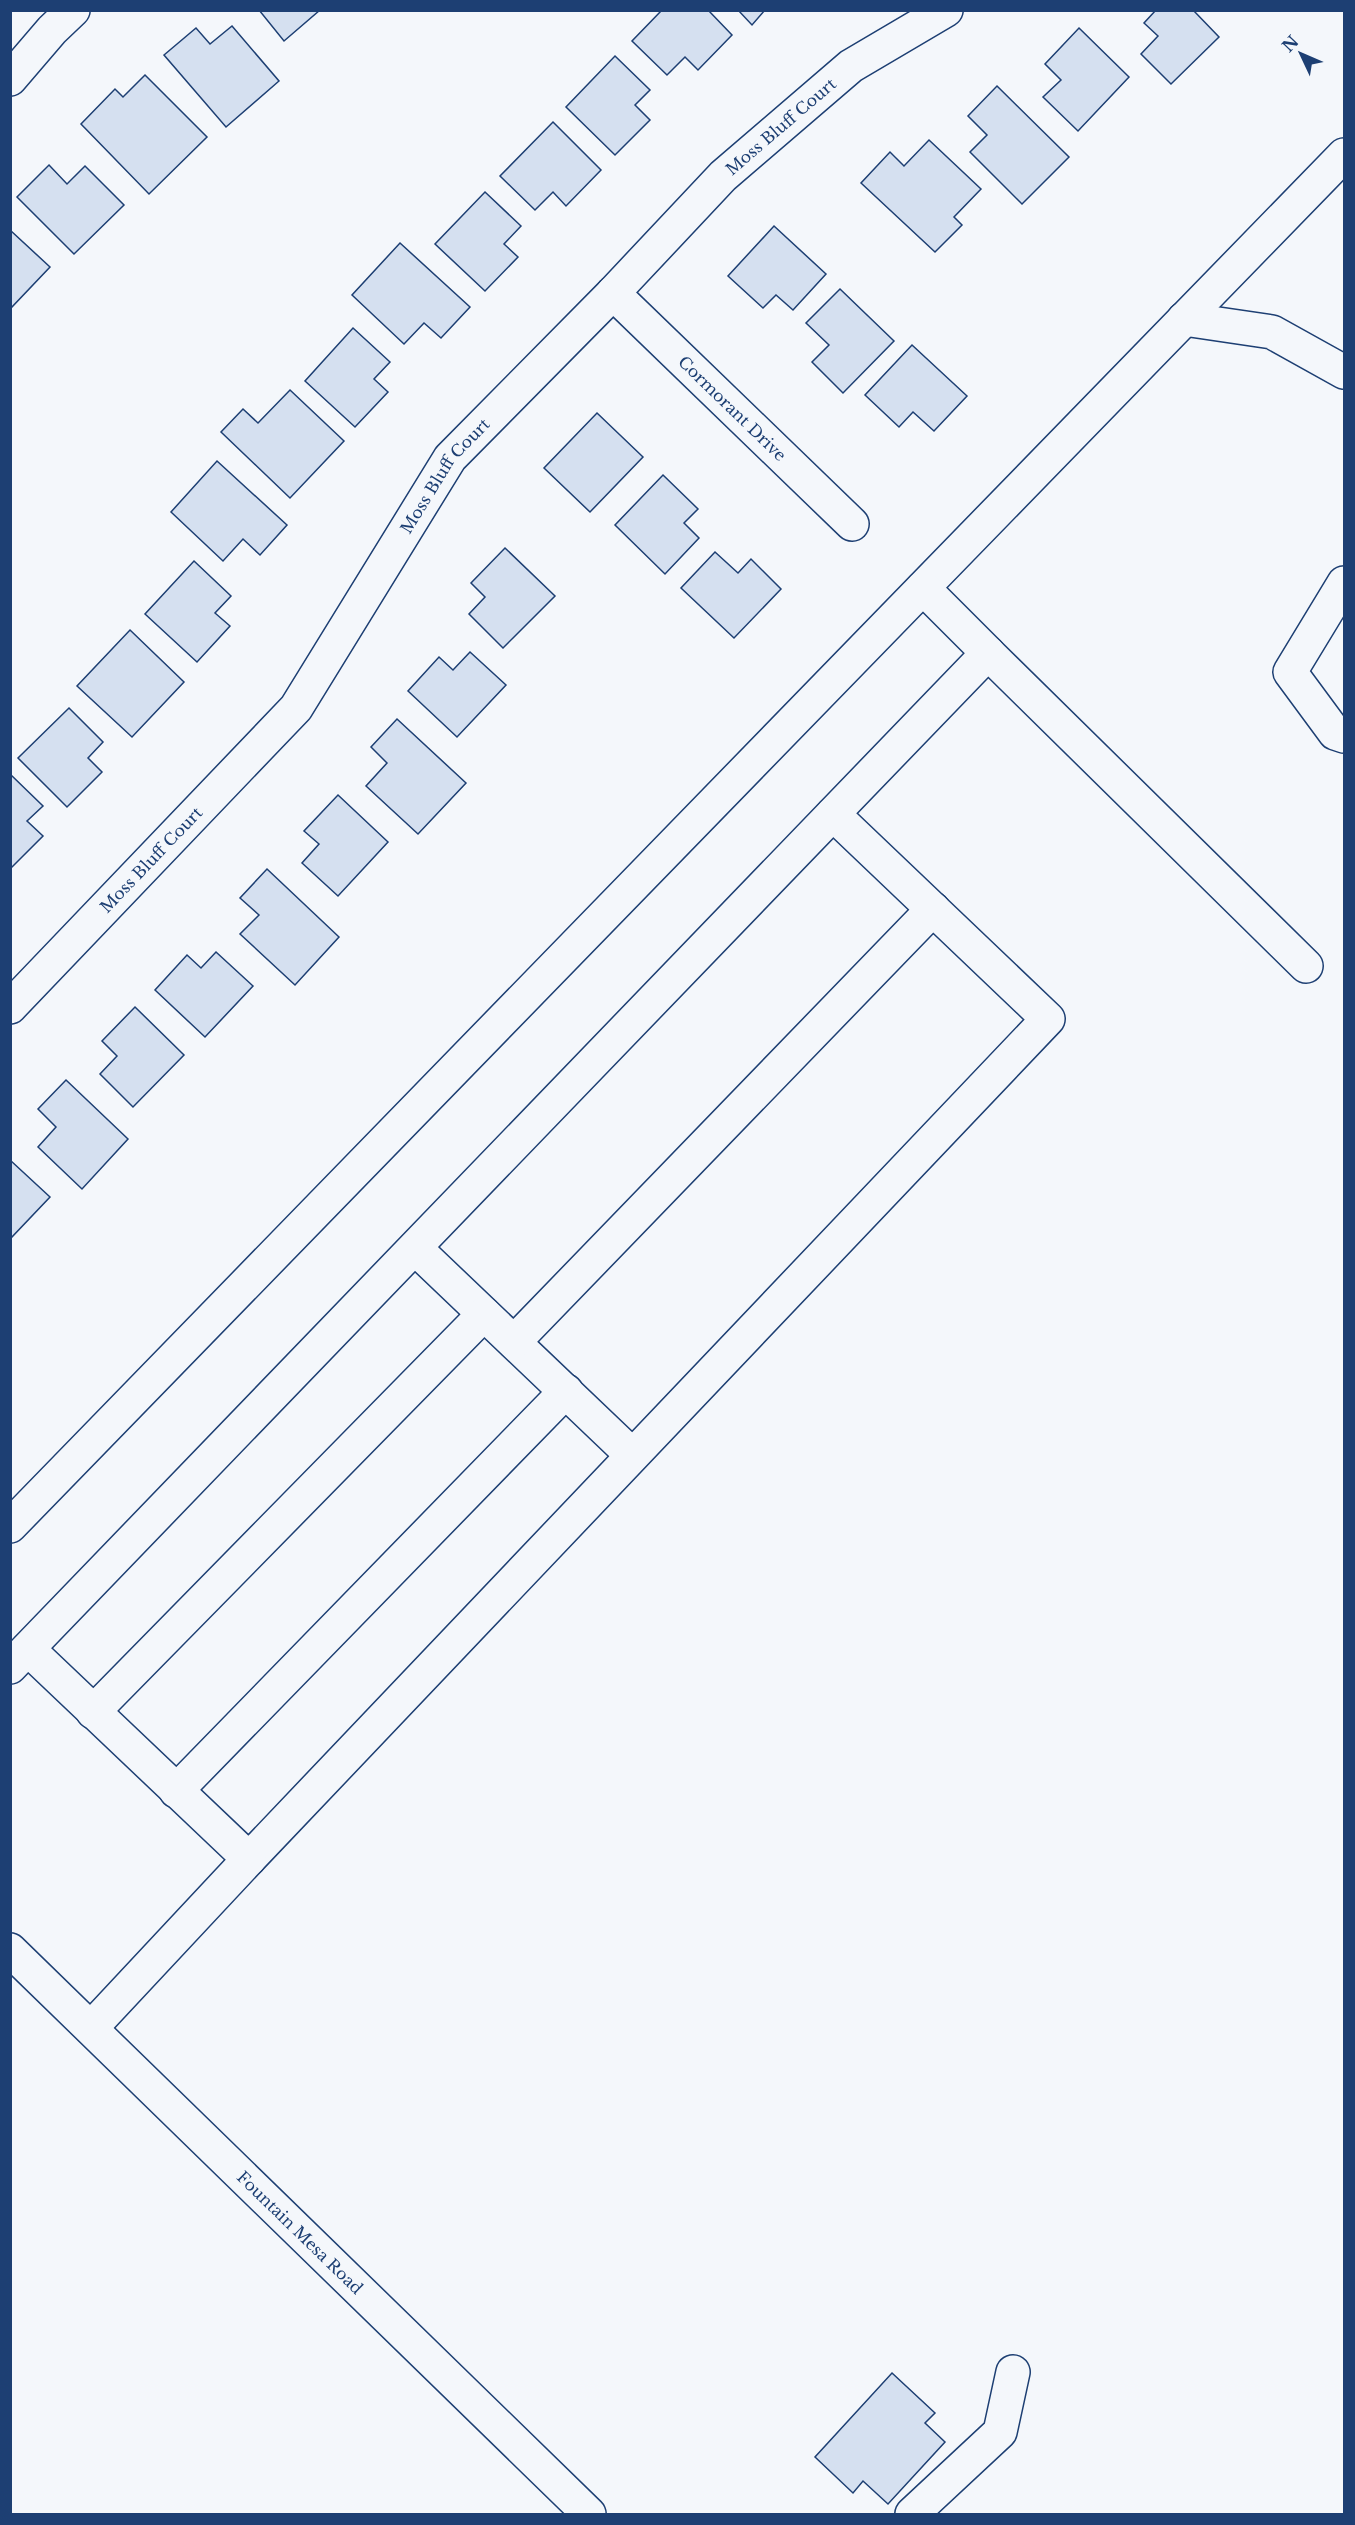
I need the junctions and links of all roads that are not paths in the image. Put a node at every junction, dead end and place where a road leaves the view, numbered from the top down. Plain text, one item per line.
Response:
1 (73, 10) edge
2 (946, 10) edge
3 (10, 79) edge
4 (1344, 154) edge
5 (613, 293) junction
6 (1184, 319) junction
7 (1344, 372) edge
8 (852, 524) dead end
9 (1344, 583) edge
10 (923, 588) junction
11 (988, 653) junction
12 (1344, 736) edge
13 (833, 814) junction
14 (933, 909) junction
15 (1306, 966) dead end
16 (10, 1007) edge
17 (415, 1248) junction
18 (484, 1314) junction
19 (514, 1342) junction
20 (566, 1391) junction
21 (632, 1455) junction
22 (10, 1526) edge
23 (19, 1658) edge
24 (93, 1712) junction
25 (176, 1791) junction
26 (249, 1859) junction
27 (10, 1950) edge
28 (91, 2028) junction
29 (1013, 2372) dead end
30 (589, 2514) edge
31 (912, 2514) edge

1 - 3 street
2 - 5 street, Moss Bluff Court
4 - 6 street
5 - 8 street, Cormorant Drive
5 - 16 street, Moss Bluff Court
6 - 7 street
6 - 10 street
9 - 12 street
10 - 11 street
10 - 22 street
11 - 13 street
11 - 15 street
13 - 14 street
13 - 17 street
14 - 19 street
14 - 21 street
17 - 18 street
17 - 23 street
18 - 19 street
18 - 24 street
19 - 20 street
20 - 21 street
20 - 25 street
21 - 26 street
23 - 24 street
24 - 25 street
25 - 26 street
26 - 28 street
27 - 28 street, Fountain Mesa Road
28 - 30 street, Fountain Mesa Road
29 - 31 street

